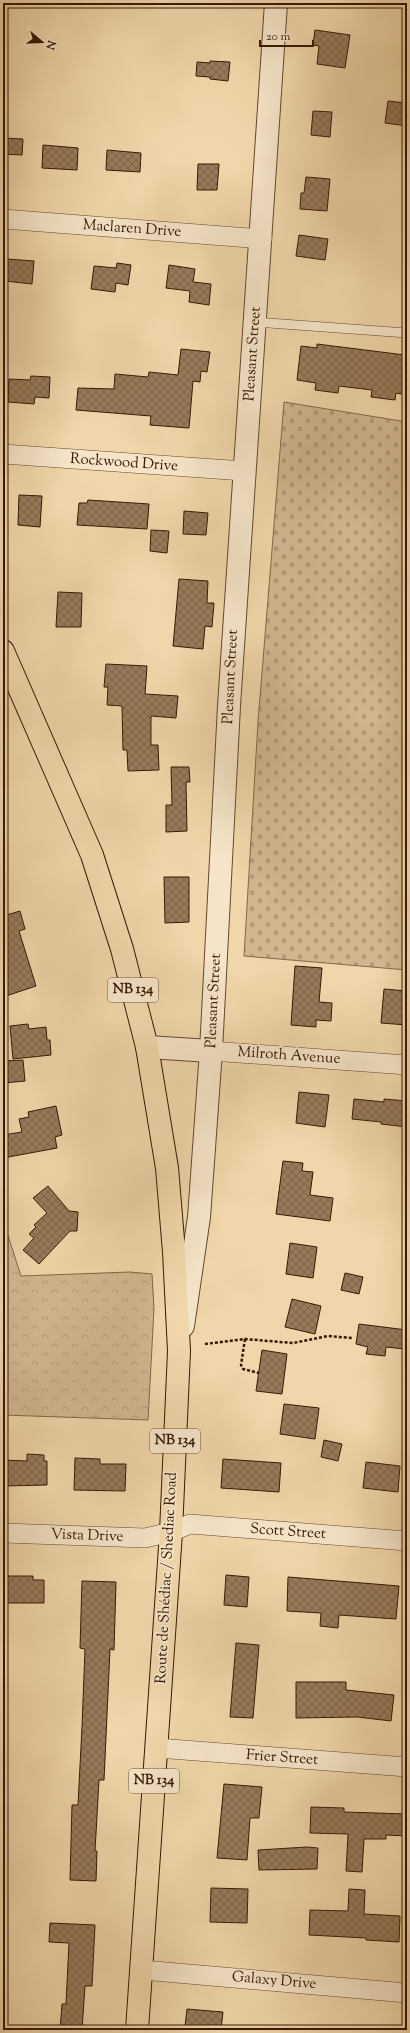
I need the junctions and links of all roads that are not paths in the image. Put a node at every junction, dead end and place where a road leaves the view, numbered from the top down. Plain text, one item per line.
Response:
1 (276, 3) edge
2 (3, 219) edge
3 (262, 239) junction
4 (255, 322) junction
5 (407, 333) edge
6 (3, 454) edge
7 (244, 471) junction
8 (3, 650) edge
9 (147, 1047) junction
10 (211, 1051) junction
11 (407, 1065) edge
12 (179, 1351) junction
13 (171, 1532) junction
14 (3, 1533) edge
15 (407, 1541) edge
16 (156, 1748) junction
17 (407, 1767) edge
18 (142, 1970) junction
19 (407, 1993) edge
20 (137, 2030) edge

1 - 3 street, Pleasant Street
2 - 3 street, Maclaren Drive
3 - 4 street, Pleasant Street
4 - 5 lane
4 - 7 street, Pleasant Street
6 - 7 street, Rockwood Drive
7 - 10 street, Pleasant Street
8 - 9 main road, Route de Shédiac / Shediac Road / NB 134
9 - 10 street, Milroth Avenue
9 - 12 main road, Route de Shédiac / Shediac Road / NB 134
10 - 11 street, Milroth Avenue
10 - 12 street, Pleasant Street
12 - 13 main road, Route de Shédiac / Shediac Road / NB 134
13 - 14 street, Vista Drive
13 - 15 street, Scott Street
13 - 16 main road, Route de Shédiac / Shediac Road / NB 134
16 - 17 street, Frier Street
16 - 18 main road, Route de Shédiac / Shediac Road / NB 134
18 - 19 street, Galaxy Drive
18 - 20 main road, Route de Shédiac / Shediac Road / NB 134

